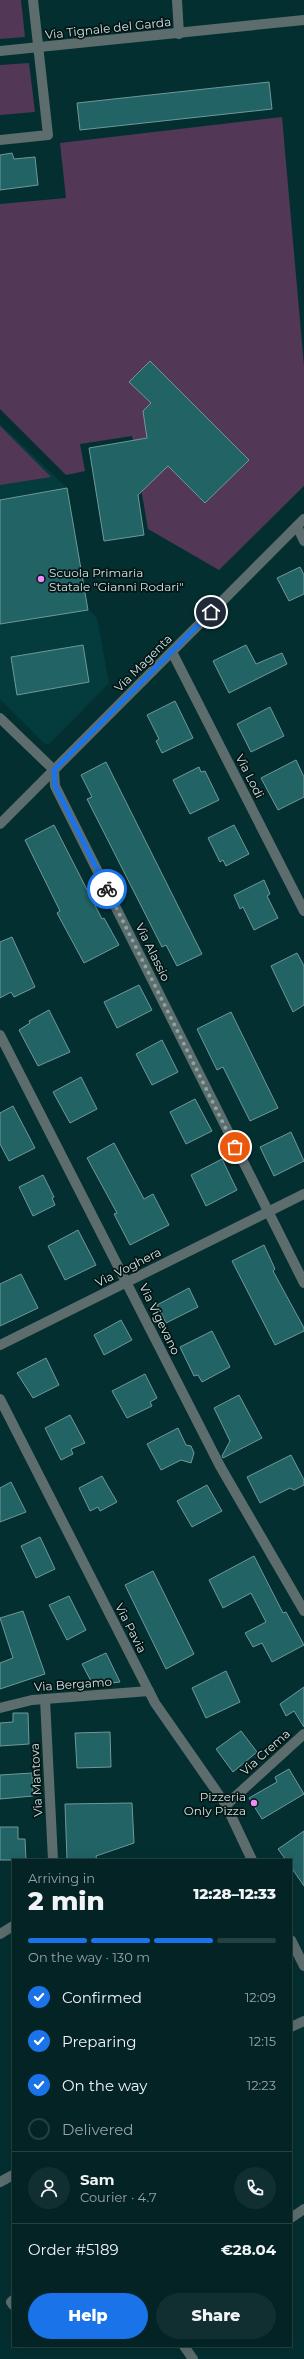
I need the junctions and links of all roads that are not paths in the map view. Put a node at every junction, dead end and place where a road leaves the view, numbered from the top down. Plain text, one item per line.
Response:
1 (33, 0) edge
2 (177, 0) edge
3 (304, 20) edge
4 (179, 34) junction
5 (38, 49) junction
6 (0, 52) edge
7 (0, 140) edge
8 (300, 523) edge
9 (304, 541) edge
10 (172, 652) junction
11 (0, 718) edge
12 (54, 770) junction
13 (0, 824) edge
14 (304, 911) edge
15 (0, 1035) edge
16 (304, 1194) edge
17 (267, 1212) junction
18 (126, 1282) junction
19 (304, 1283) edge
20 (0, 1345) edge
21 (0, 1399) edge
22 (304, 1611) edge
23 (149, 1691) junction
24 (45, 1699) junction
25 (0, 1708) edge
26 (304, 1734) edge
27 (226, 1805) junction
28 (53, 1859) edge
29 (252, 1859) edge
30 (12, 1927) edge
31 (0, 1934) edge
32 (292, 1942) edge
33 (304, 1966) edge
34 (304, 2021) edge
35 (292, 2027) edge
36 (12, 2176) edge
37 (0, 2182) edge
38 (304, 2209) edge
39 (292, 2217) edge
40 (185, 2347) edge
41 (193, 2359) edge

1 - 5 street, Via Tignale del Garda
2 - 4 street, Via Tignale del Garda
3 - 4 street, Via Tignale del Garda
4 - 5 street, Via Tignale del Garda
5 - 6 street, Via Tignale del Garda
5 - 7 street, Via Tignale del Garda
8 - 9 street
8 - 10 street, Via Magenta
10 - 12 street, Via Magenta
10 - 14 street, Via Lodi
11 - 12 street
12 - 13 street, Via Magenta
12 - 17 street, Via Alassio
15 - 18 street, Via Vigevano
16 - 17 street, Via Voghera
17 - 18 street, Via Voghera
17 - 19 street
18 - 20 street, Via Voghera
18 - 22 street, Via Vigevano
21 - 23 street, Via Pavia
23 - 24 street, Via Bergamo
23 - 27 street, Via Pavia
24 - 25 street, Via Bergamo
24 - 28 street, Via Mantova
26 - 27 street, Via Crema
27 - 29 street, Via Pavia
30 - 31 street
32 - 33 street
34 - 35 street
36 - 37 street
38 - 39 street
40 - 41 street

